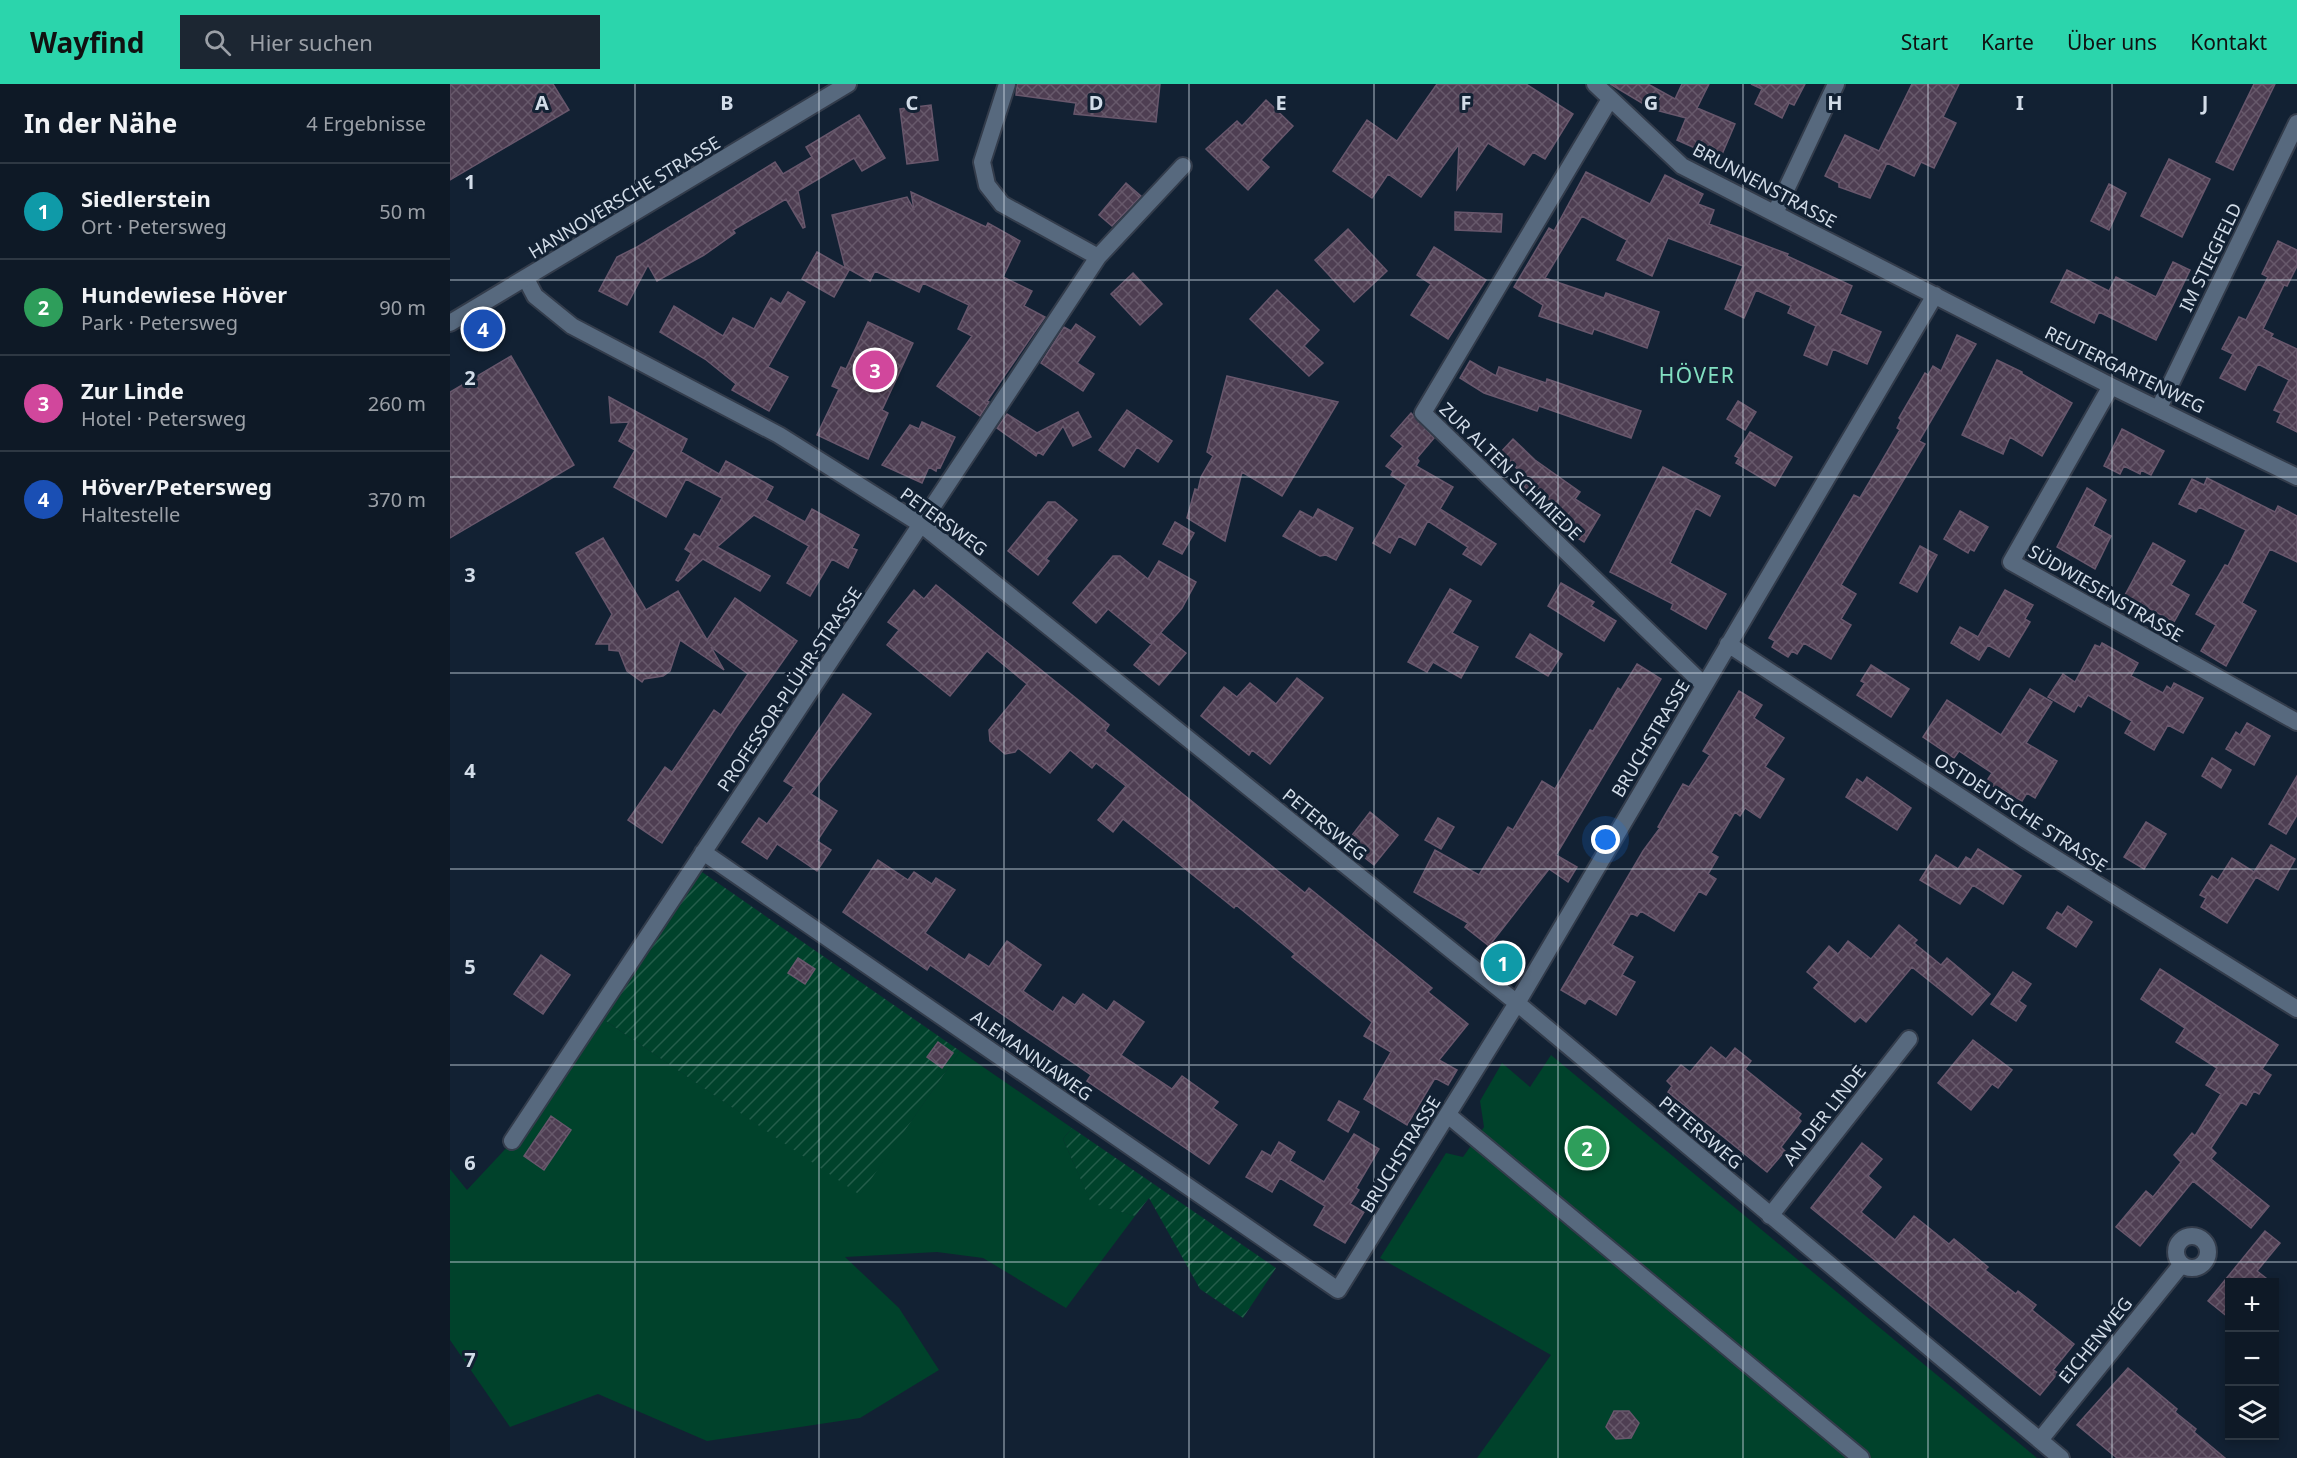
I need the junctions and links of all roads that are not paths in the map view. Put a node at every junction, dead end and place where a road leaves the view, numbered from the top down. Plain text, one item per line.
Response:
1 (848, 84) edge
2 (1007, 84) edge
3 (1595, 84) edge
4 (1836, 84) edge
5 (1610, 99) junction
6 (2297, 123) edge
7 (1183, 166) dead end
8 (1775, 213) junction
9 (1098, 257) junction
10 (526, 279) junction
11 (1935, 295) junction
12 (450, 323) edge
13 (2111, 386) junction
14 (2159, 408) junction
15 (2297, 477) edge
16 (922, 525) junction
17 (1728, 644) junction
18 (1704, 685) junction
19 (2297, 722) edge
20 (703, 852) junction
21 (1517, 1003) junction
22 (2297, 1009) edge
23 (1909, 1039) dead end
24 (1448, 1115) junction
25 (512, 1141) dead end
26 (1770, 1216) junction
27 (2181, 1265) dead end
28 (1338, 1290) joint
29 (2040, 1440) junction
30 (1861, 1458) edge
31 (2061, 1458) edge

1 - 10 street, HANNOVERSCHE STRASSE
2 - 9 street
3 - 5 street, BRUNNENSTRASSE
4 - 8 street
5 - 8 street, BRUNNENSTRASSE
5 - 18 street, ZUR ALTEN SCHMIEDE
6 - 14 street, IM STIEGFELD
7 - 9 street, PROFESSOR-PLÜHR-STRASSE
8 - 11 street, BRUNNENSTRASSE
9 - 16 street, PROFESSOR-PLÜHR-STRASSE
10 - 12 street, HANNOVERSCHE STRASSE
10 - 16 street, PETERSWEG
11 - 13 street, REUTERGARTENWEG
11 - 17 street, BRUCHSTRASSE
13 - 14 street, REUTERGARTENWEG
13 - 19 street, SÜDWIESENSTRASSE
14 - 15 street, REUTERGARTENWEG
16 - 20 street, PROFESSOR-PLÜHR-STRASSE
16 - 21 street, PETERSWEG
17 - 18 street, BRUCHSTRASSE
17 - 22 street, OSTDEUTSCHE STRASSE
18 - 21 street, BRUCHSTRASSE
20 - 25 street, PROFESSOR-PLÜHR-STRASSE
20 - 28 street, ALEMANNIAWEG
21 - 24 street, BRUCHSTRASSE
21 - 26 street, PETERSWEG
23 - 26 street, AN DER LINDE
24 - 28 street, BRUCHSTRASSE
24 - 30 street
26 - 29 street, PETERSWEG
27 - 29 street, EICHENWEG
29 - 31 street, PETERSWEG

